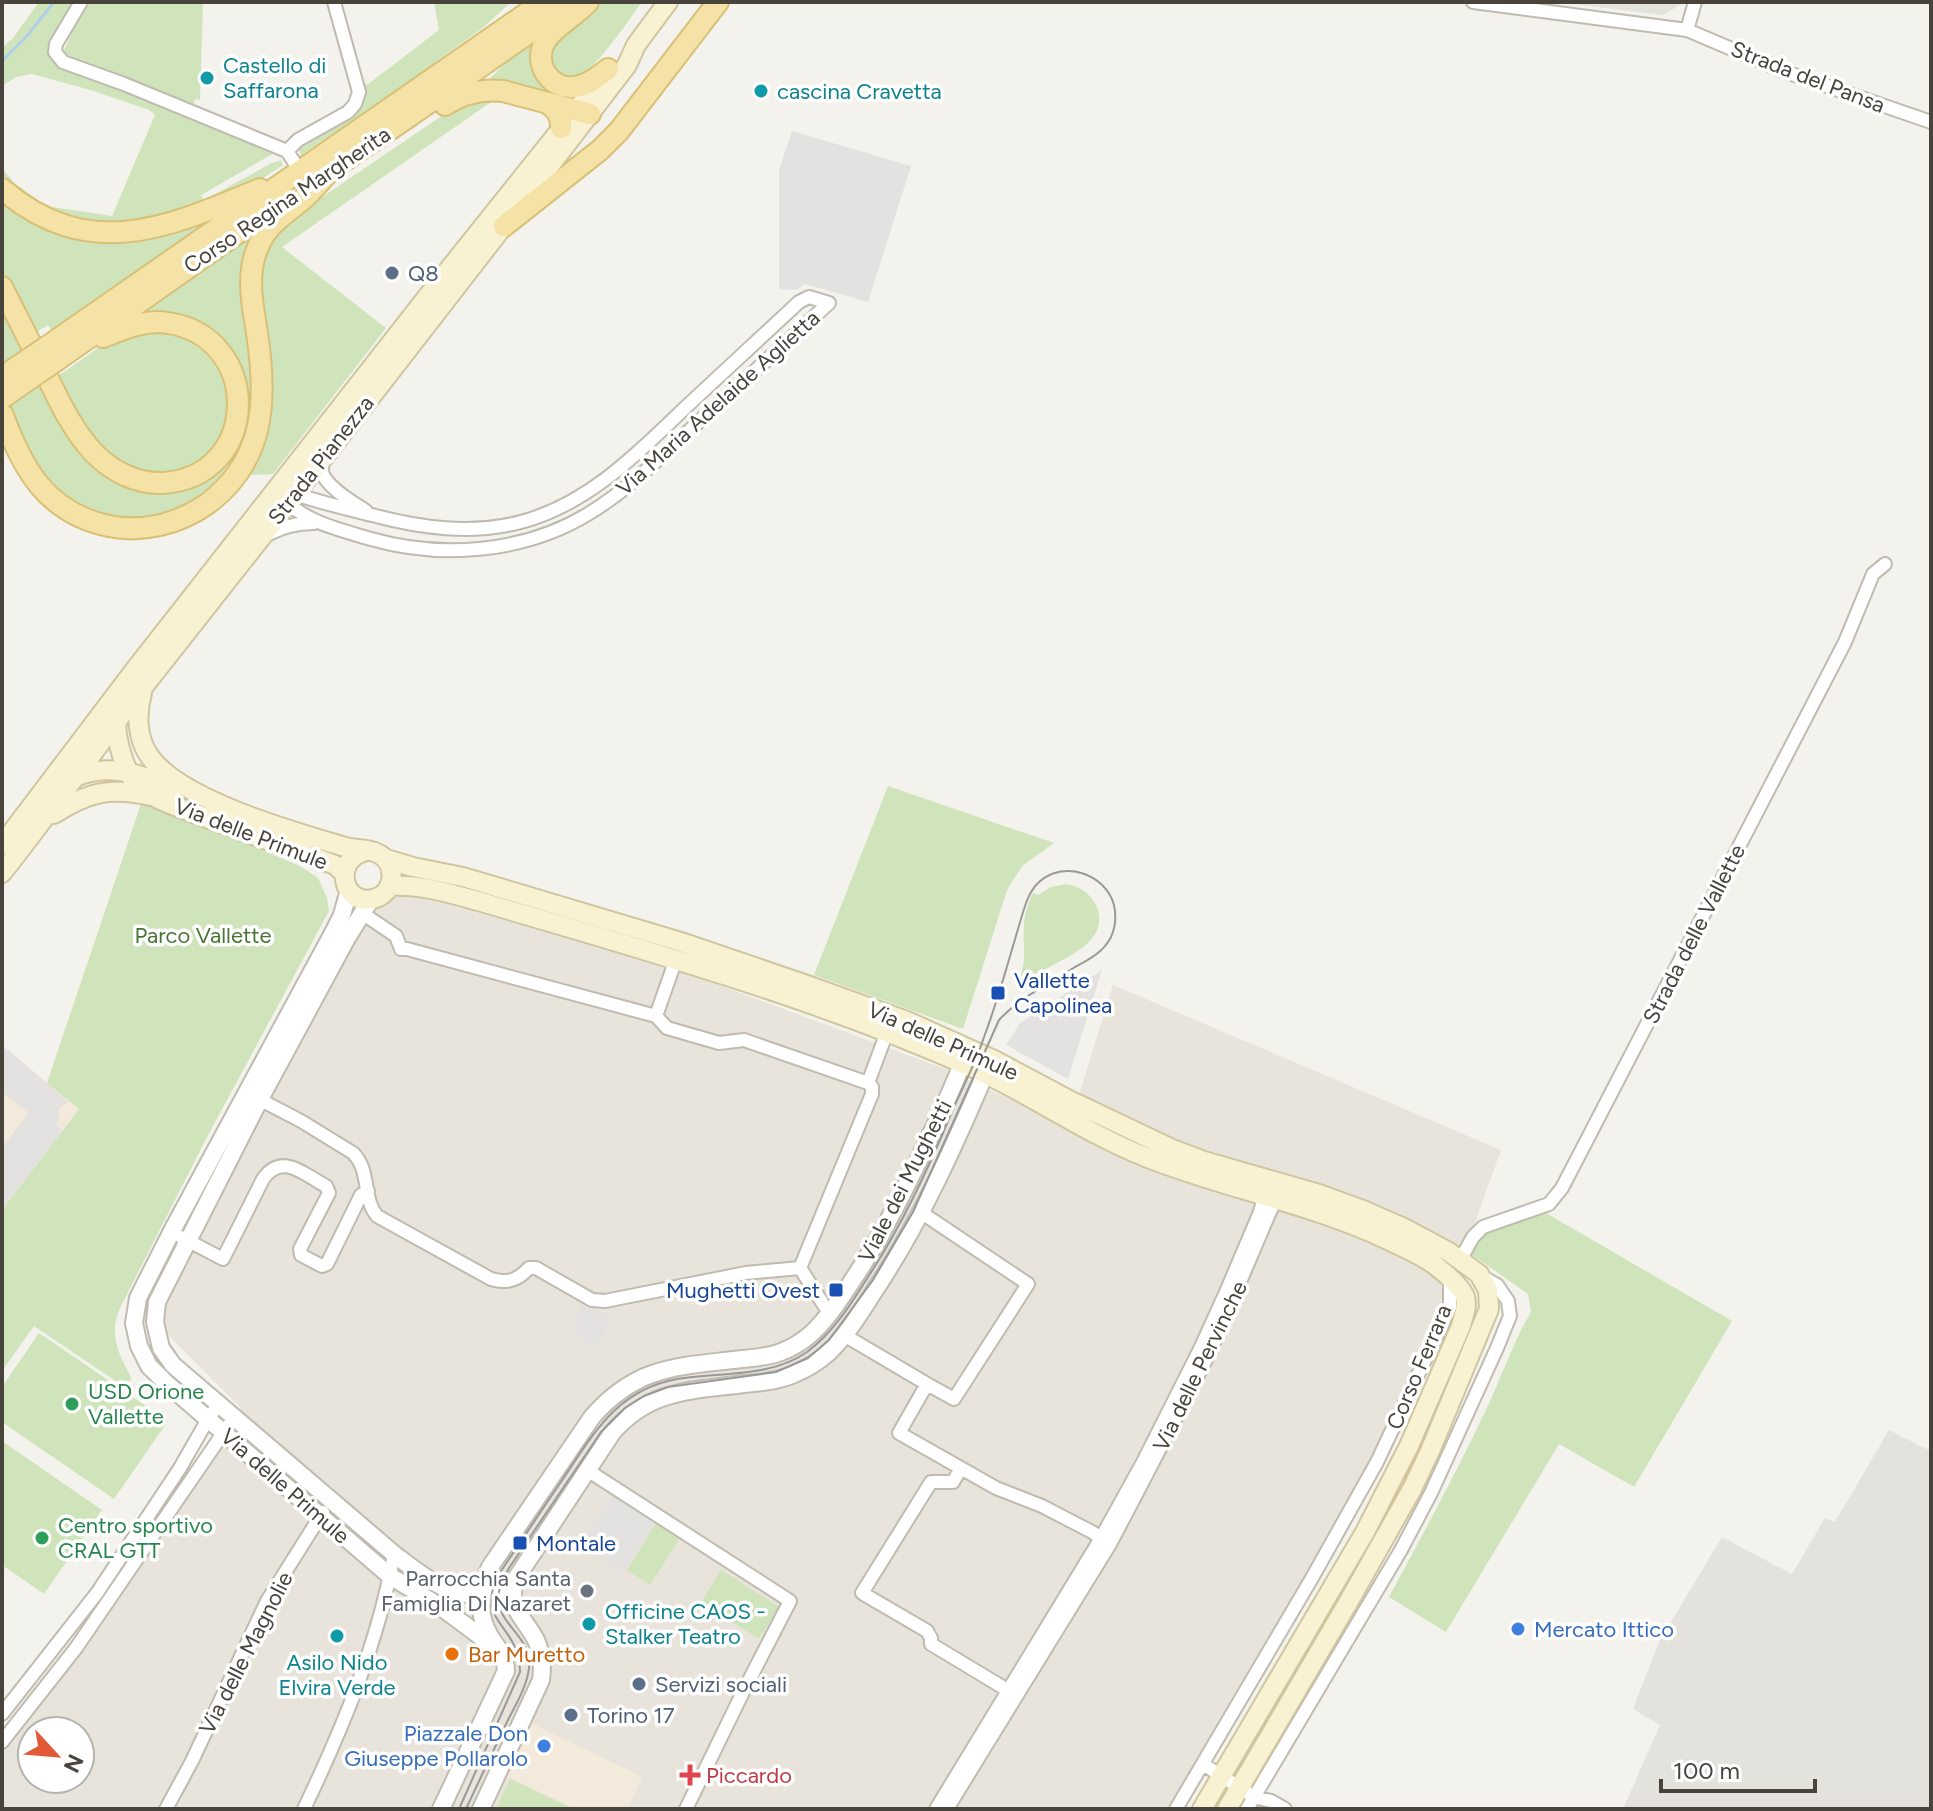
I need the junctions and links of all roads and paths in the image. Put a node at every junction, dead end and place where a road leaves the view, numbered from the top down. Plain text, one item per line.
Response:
1 (81, 2) edge
2 (334, 2) edge
3 (516, 2) edge
4 (543, 2) edge
5 (573, 2) edge
6 (588, 2) edge
7 (668, 2) edge
8 (718, 2) edge
9 (1473, 2) edge
10 (1695, 2) edge
11 (1687, 30) junction
12 (636, 45) junction
13 (460, 60) junction
14 (608, 69) junction
15 (547, 103) junction
16 (582, 112) junction
17 (411, 115) junction
18 (1931, 122) edge
19 (561, 128) junction
20 (287, 151) junction
21 (331, 170) junction
22 (300, 171) junction
23 (2, 189) edge
24 (524, 196) junction
25 (504, 226) joint
26 (2, 287) edge
27 (60, 351) junction
28 (2, 377) edge
29 (2, 398) edge
30 (2, 413) edge
31 (322, 459) junction
32 (284, 495) junction
33 (372, 515) junction
34 (317, 523) junction
35 (262, 537) junction
36 (1885, 564) dead end
37 (137, 667) junction
38 (144, 687) junction
39 (116, 724) junction
40 (129, 772) junction
41 (76, 776) junction
42 (197, 794) junction
43 (156, 797) junction
44 (21, 820) junction
45 (45, 820) junction
46 (2, 845) edge
47 (366, 851) junction
48 (386, 859) junction
49 (2, 873) edge
50 (347, 881) junction
51 (389, 886) junction
52 (367, 906) junction
53 (678, 951) junction
54 (656, 1016) junction
55 (887, 1032) junction
56 (965, 1055) junction
57 (990, 1067) junction
58 (868, 1083) junction
59 (253, 1096) junction
60 (1273, 1190) junction
61 (368, 1191) junction
62 (922, 1213) junction
63 (171, 1232) junction
64 (188, 1240) junction
65 (1460, 1260) junction
66 (800, 1268) junction
67 (1479, 1274) junction
68 (1450, 1278) junction
69 (829, 1313) junction
70 (844, 1335) junction
71 (927, 1384) junction
72 (213, 1412) junction
73 (228, 1425) junction
74 (1457, 1439) junction
75 (961, 1468) junction
76 (587, 1470) junction
77 (328, 1498) junction
78 (148, 1516) junction
79 (321, 1518) junction
80 (161, 1525) junction
81 (1389, 1532) junction
82 (1106, 1541) junction
83 (394, 1554) junction
84 (390, 1576) junction
85 (97, 1593) junction
86 (480, 1594) junction
87 (513, 1600) junction
88 (109, 1602) junction
89 (441, 1607) junction
90 (482, 1616) junction
91 (501, 1652) junction
92 (38, 1669) junction
93 (51, 1680) junction
94 (1012, 1693) junction
95 (2, 1714) edge
96 (2, 1742) edge
97 (1203, 1764) junction
98 (1222, 1775) junction
99 (1247, 1792) junction
100 (166, 1809) edge
101 (304, 1809) edge
102 (441, 1809) edge
103 (481, 1809) edge
104 (686, 1809) edge
105 (936, 1809) edge
106 (947, 1809) edge
107 (1176, 1809) edge
108 (1202, 1809) edge
109 (1227, 1809) edge
110 (1247, 1809) edge
111 (1264, 1809) edge
112 (1285, 1809) edge

1 - 20 street, Corso Regina Margherita
2 - 20 street, Corso Regina Margherita
3 - 13 main road
4 - 13 main road, Corso Regina Margherita
5 - 17 main road, Corso Regina Margherita
6 - 14 main road
7 - 12 main road, Strada Pianezza
8 - 24 main road
9 - 11 street, Strada del Pansa
10 - 11 street
11 - 18 street, Strada del Pansa
12 - 14 main road, Strada Pianezza
12 - 16 main road, Strada Pianezza
13 - 22 main road, Corso Regina Margherita
14 - 16 main road, Strada Pianezza
15 - 16 main road
15 - 17 main road
15 - 19 main road
16 - 19 main road, Strada Pianezza
16 - 24 main road, Strada Pianezza
17 - 21 main road, Corso Regina Margherita
19 - 24 main road, Strada Pianezza
20 - 22 street, Corso Regina Margherita
21 - 27 main road, Corso Regina Margherita
21 - 30 main road
22 - 23 main road
22 - 27 main road, Corso Regina Margherita
24 - 25 main road
24 - 32 main road, Strada Pianezza
25 - 31 main road, Strada Pianezza
26 - 27 main road
27 - 28 main road, Corso Regina Margherita, bridge
27 - 29 main road, Corso Regina Margherita, bridge
31 - 32 main road, Strada Pianezza
31 - 33 street, Via Maria Adelaide Aglietta
32 - 33 street, Via Maria Adelaide Aglietta
32 - 34 street, Via Maria Adelaide Aglietta
32 - 35 main road, Strada Pianezza
32 - 37 main road, Strada Pianezza
33 - 34 street, Via Maria Adelaide Aglietta
34 - 35 street, Via Maria Adelaide Aglietta
35 - 38 main road, Strada Pianezza
36 - 65 street, Strada delle Vallette
37 - 39 main road
37 - 44 main road, Strada Pianezza
38 - 39 main road, Strada Pianezza
38 - 42 main road, Via delle Primule
39 - 40 main road, Via delle Primule
39 - 41 main road, Strada Pianezza
40 - 41 main road, Via delle Primule
40 - 42 main road, Via delle Primule
40 - 43 main road, Via delle Primule
41 - 44 main road
41 - 45 main road, Strada Pianezza
42 - 47 main road, Via delle Primule
43 - 45 main road, Via delle Primule
43 - 50 main road, Via delle Primule
44 - 46 main road, Strada Pianezza
45 - 49 main road, Strada Pianezza
47 - 48 main road
47 - 50 main road
48 - 51 main road
48 - 53 main road, Via delle Primule
50 - 52 main road
50 - 59 street, Via delle Primule
51 - 52 main road
51 - 53 main road, Via delle Primule
52 - 54 street
52 - 59 street, Via delle Primule
53 - 54 street
53 - 55 main road, Via delle Primule
53 - 56 main road, Via delle Primule
54 - 58 street
55 - 56 main road, Via delle Primule
55 - 58 street, Via delle Primule
56 - 57 main road, Via delle Primule
56 - 69 street, Viale dei Mughetti
57 - 60 main road, Via delle Primule
57 - 62 street, Viale dei Mughetti
58 - 66 street, Via delle Primule
59 - 61 street
59 - 63 street, Via delle Primule
59 - 64 street, Via delle Primule
60 - 65 main road, Via delle Primule
60 - 68 main road, Via delle Primule
60 - 82 street, Via delle Pervinche
61 - 64 street
61 - 66 street
62 - 70 street, Viale dei Mughetti
62 - 71 street, Viale dei Mughetti
63 - 64 street
63 - 72 street, Via delle Primule
64 - 72 street, Via delle Primule
65 - 67 main road, Via delle Primule
66 - 69 street
67 - 74 street, Corso Ferrara
67 - 81 main road, Corso Ferrara
68 - 97 street, Corso Ferrara
68 - 98 main road, Corso Ferrara
69 - 86 street, Viale dei Mughetti
70 - 71 street, Viale dei Mughetti
70 - 76 street, Viale dei Mughetti
71 - 75 street
72 - 73 street, Via delle Primule
72 - 78 street
73 - 77 street, Via delle Primule
73 - 79 street, Via delle Primule
73 - 80 street
74 - 81 street, Corso Ferrara
74 - 99 street, Corso Ferrara
75 - 82 street
75 - 94 street
76 - 87 street, Viale dei Mughetti
76 - 104 street
77 - 79 street, Via delle Magnolie
77 - 83 street, Via delle Primule
78 - 80 street
78 - 85 street
79 - 84 street, Via delle Primule
79 - 100 street, Via delle Magnolie
80 - 88 street
81 - 99 main road, Corso Ferrara
82 - 94 street, Via delle Pervinche
83 - 84 street
83 - 86 street, Via delle Primule
84 - 89 street, Via delle Primule
84 - 101 street
85 - 88 street
85 - 92 street
86 - 87 street, Via delle Primule
86 - 90 street, Viale dei Mughetti
87 - 90 street
87 - 103 street
88 - 93 street
89 - 90 street, Via delle Primule
89 - 91 street, Via delle Primule
90 - 91 street, Viale dei Mughetti
91 - 102 street
92 - 93 street
92 - 95 street
93 - 96 street
94 - 105 street, Via delle Pervinche
94 - 106 street, Via delle Pervinche
97 - 98 street
97 - 107 street, Corso Ferrara
98 - 99 street
98 - 108 main road, Corso Ferrara
99 - 109 main road, Corso Ferrara
99 - 110 street, Corso Ferrara
99 - 111 street
99 - 112 street

